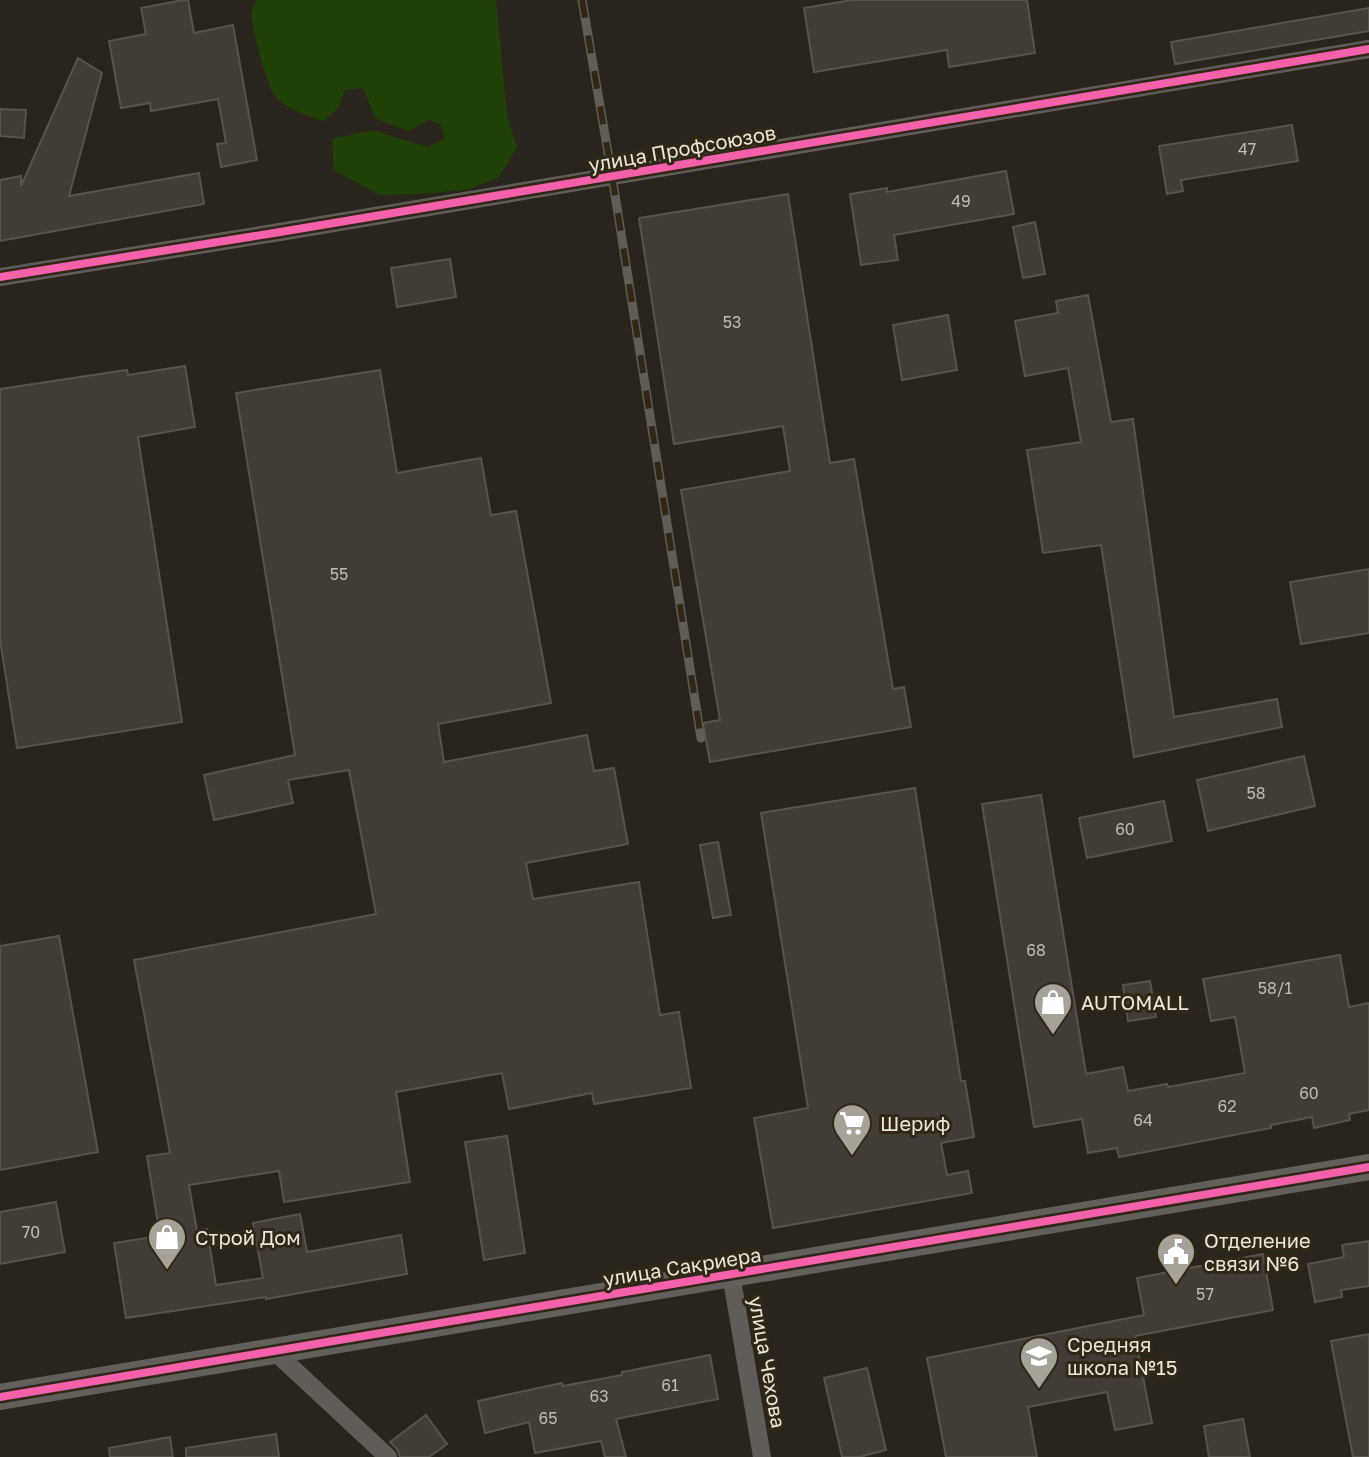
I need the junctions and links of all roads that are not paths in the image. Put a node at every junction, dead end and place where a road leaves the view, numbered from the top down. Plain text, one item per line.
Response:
1 (1369, 49) edge
2 (0, 277) edge
3 (1369, 1167) edge
4 (731, 1274) junction
5 (274, 1351) junction
6 (0, 1397) edge
7 (388, 1457) edge
8 (762, 1457) edge

1 - 2 street, улица Профсоюзов
3 - 4 street, улица Сакриера
4 - 5 street, улица Сакриера
4 - 8 street, улица Чехова
5 - 6 street, улица Сакриера
5 - 7 street

